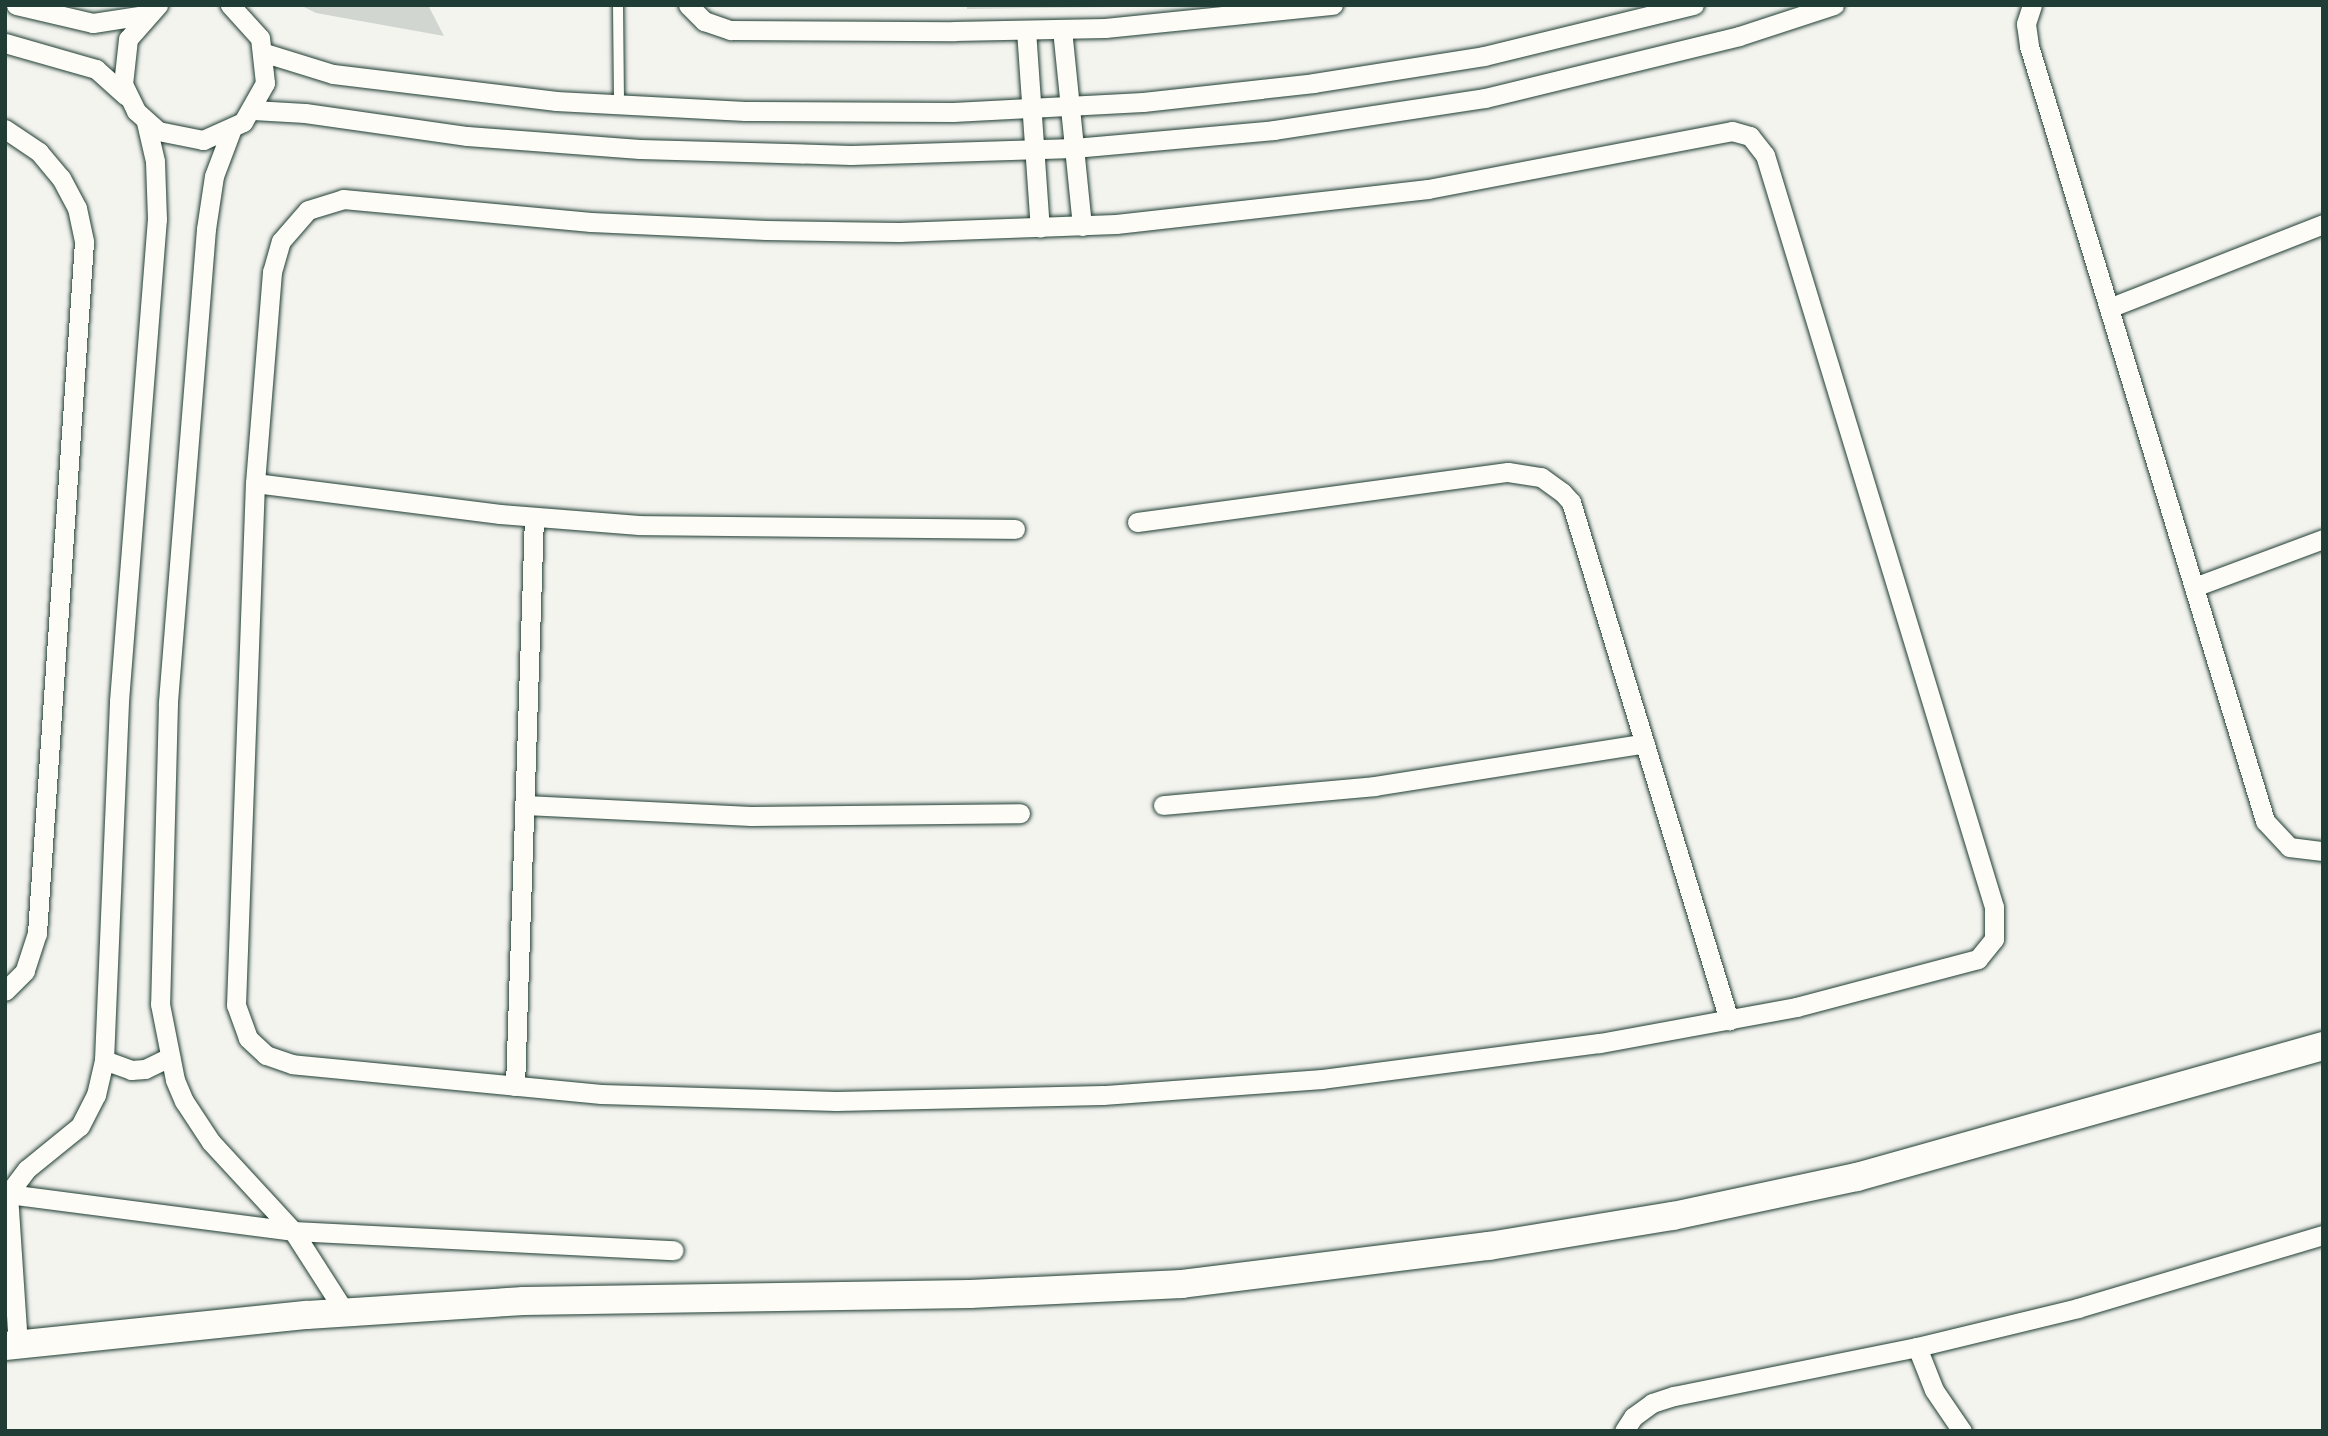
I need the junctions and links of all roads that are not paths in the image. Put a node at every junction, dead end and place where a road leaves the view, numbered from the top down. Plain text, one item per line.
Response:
1 (16, 5) edge
2 (230, 5) edge
3 (618, 5) edge
4 (688, 5) edge
5 (1334, 5) edge
6 (1695, 5) edge
7 (1834, 5) edge
8 (2032, 5) edge
9 (152, 10) edge
10 (1062, 29) junction
11 (1026, 30) junction
12 (5, 43) edge
13 (265, 52) junction
14 (128, 98) junction
15 (619, 104) junction
16 (1070, 108) junction
17 (1032, 109) junction
18 (253, 110) junction
19 (146, 122) junction
20 (5, 130) edge
21 (231, 131) junction
22 (1074, 148) junction
23 (1035, 150) junction
24 (2323, 224) edge
25 (1082, 226) junction
26 (1040, 228) junction
27 (2109, 308) junction
28 (255, 483) junction
29 (534, 517) junction
30 (1137, 522) dead end
31 (1015, 529) dead end
32 (2323, 539) edge
33 (2194, 587) junction
34 (1645, 743) junction
35 (525, 805) junction
36 (1163, 805) dead end
37 (1020, 813) dead end
38 (2323, 851) edge
39 (5, 991) edge
40 (1729, 1020) junction
41 (2323, 1046) edge
42 (170, 1057) junction
43 (104, 1060) junction
44 (516, 1086) junction
45 (8, 1194) junction
46 (293, 1231) junction
47 (2323, 1235) edge
48 (674, 1250) dead end
49 (345, 1312) junction
50 (12, 1346) edge
51 (1917, 1347) junction
52 (1624, 1431) edge
53 (1962, 1431) edge

1 - 9 street
2 - 13 street
3 - 15 lane
4 - 11 street
5 - 10 street
6 - 16 street
7 - 22 street
8 - 27 street
9 - 14 street
10 - 11 street
10 - 16 street
11 - 17 street
12 - 14 street
13 - 15 street
13 - 18 street
14 - 19 street
15 - 17 street
16 - 17 street
16 - 22 street
17 - 23 street
18 - 21 street
18 - 23 street
19 - 21 street
19 - 43 street
20 - 39 street
21 - 42 street
22 - 23 street
22 - 25 street
23 - 26 street
24 - 27 street
25 - 26 street
25 - 40 street
26 - 28 street
27 - 33 street
28 - 29 street
28 - 44 street
29 - 31 street
29 - 35 street
30 - 34 street
32 - 33 street
33 - 38 street
34 - 36 street
34 - 40 street
35 - 37 street
35 - 44 street
40 - 44 street
41 - 49 main road
42 - 43 street
42 - 46 street
43 - 45 street
45 - 46 street
45 - 50 street
46 - 48 street
46 - 49 street
47 - 51 street
49 - 50 main road
51 - 52 street
51 - 53 street

